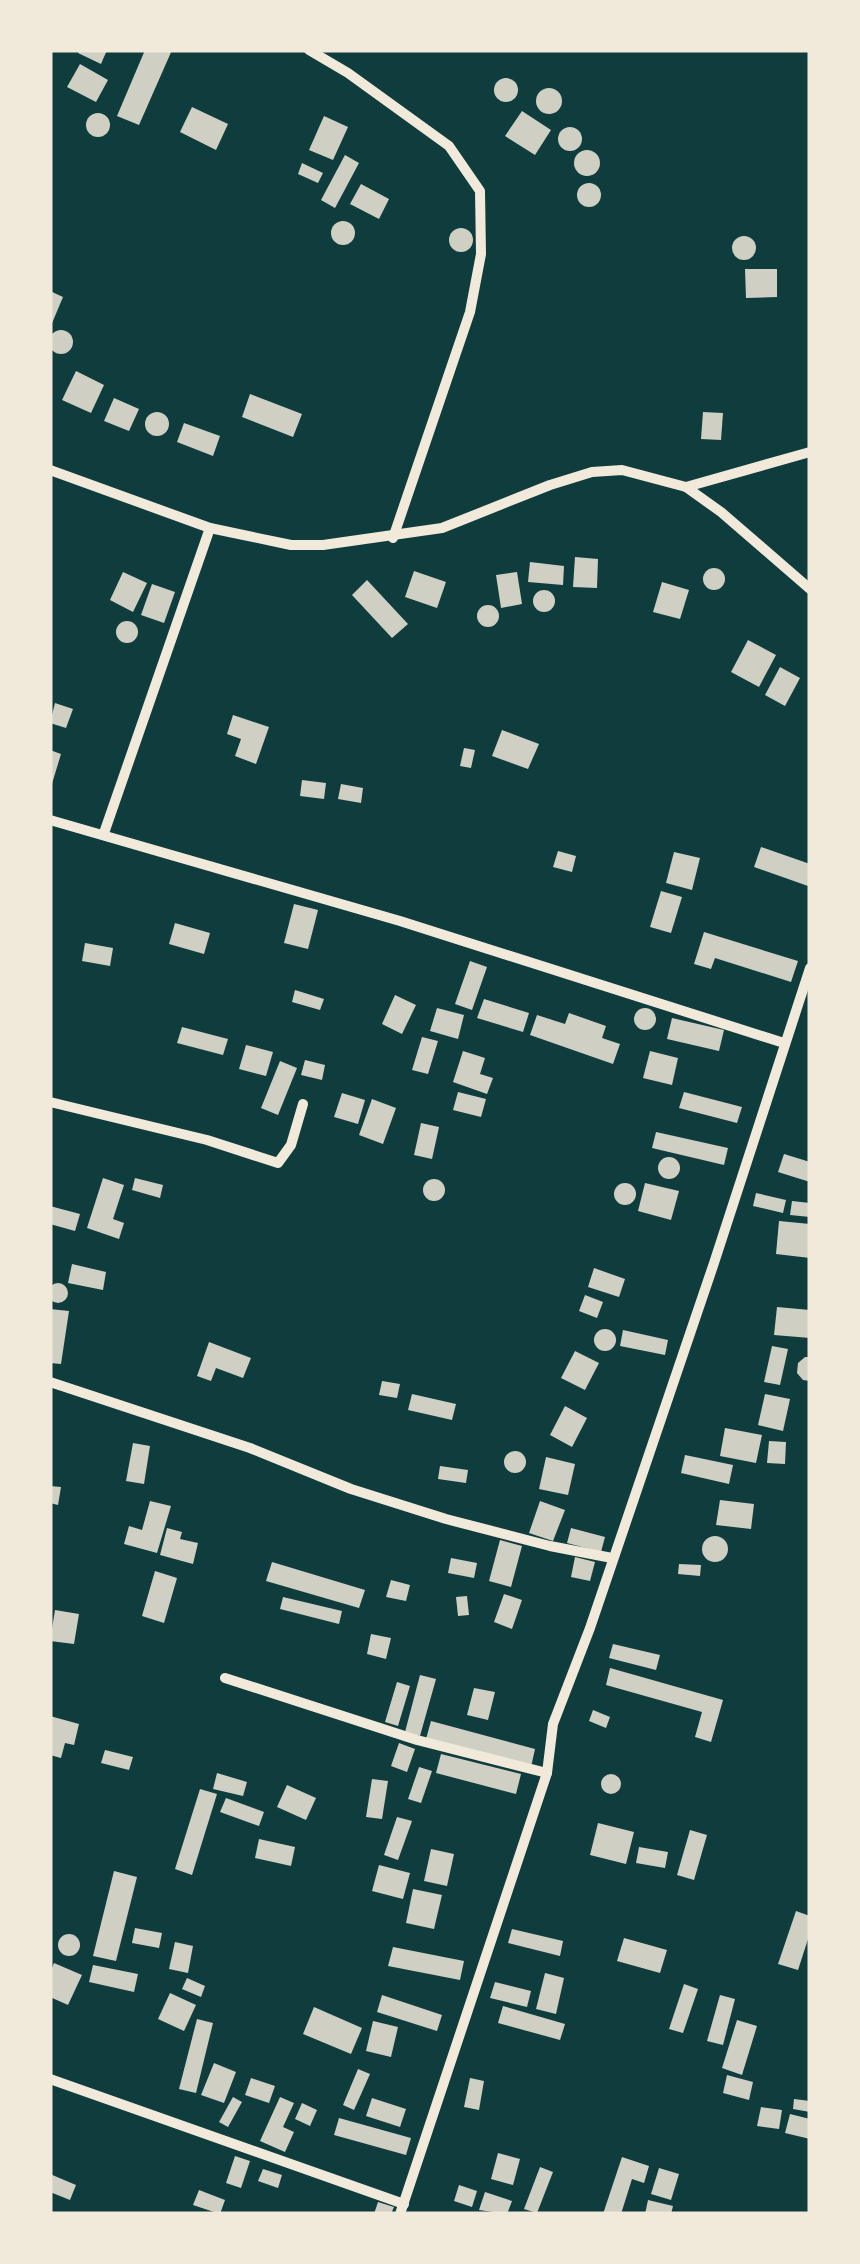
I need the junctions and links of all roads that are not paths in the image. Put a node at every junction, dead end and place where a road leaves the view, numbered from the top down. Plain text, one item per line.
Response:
1 (309, 50) edge
2 (810, 452) edge
3 (50, 470) edge
4 (686, 487) junction
5 (210, 528) junction
6 (392, 538) junction
7 (810, 588) edge
8 (50, 820) edge
9 (104, 834) junction
10 (810, 968) edge
11 (784, 1043) junction
12 (50, 1102) edge
13 (303, 1104) dead end
14 (50, 1382) edge
15 (612, 1558) junction
16 (225, 1678) dead end
17 (547, 1773) junction
18 (50, 2079) edge
19 (402, 2209) edge

1 - 6 street
2 - 4 street
3 - 5 street
4 - 6 street
4 - 7 street
5 - 6 street
5 - 9 street
8 - 9 street
9 - 11 street
10 - 11 street
11 - 15 street
12 - 13 street
14 - 15 street
15 - 17 street
16 - 17 street
17 - 19 street
18 - 19 street

